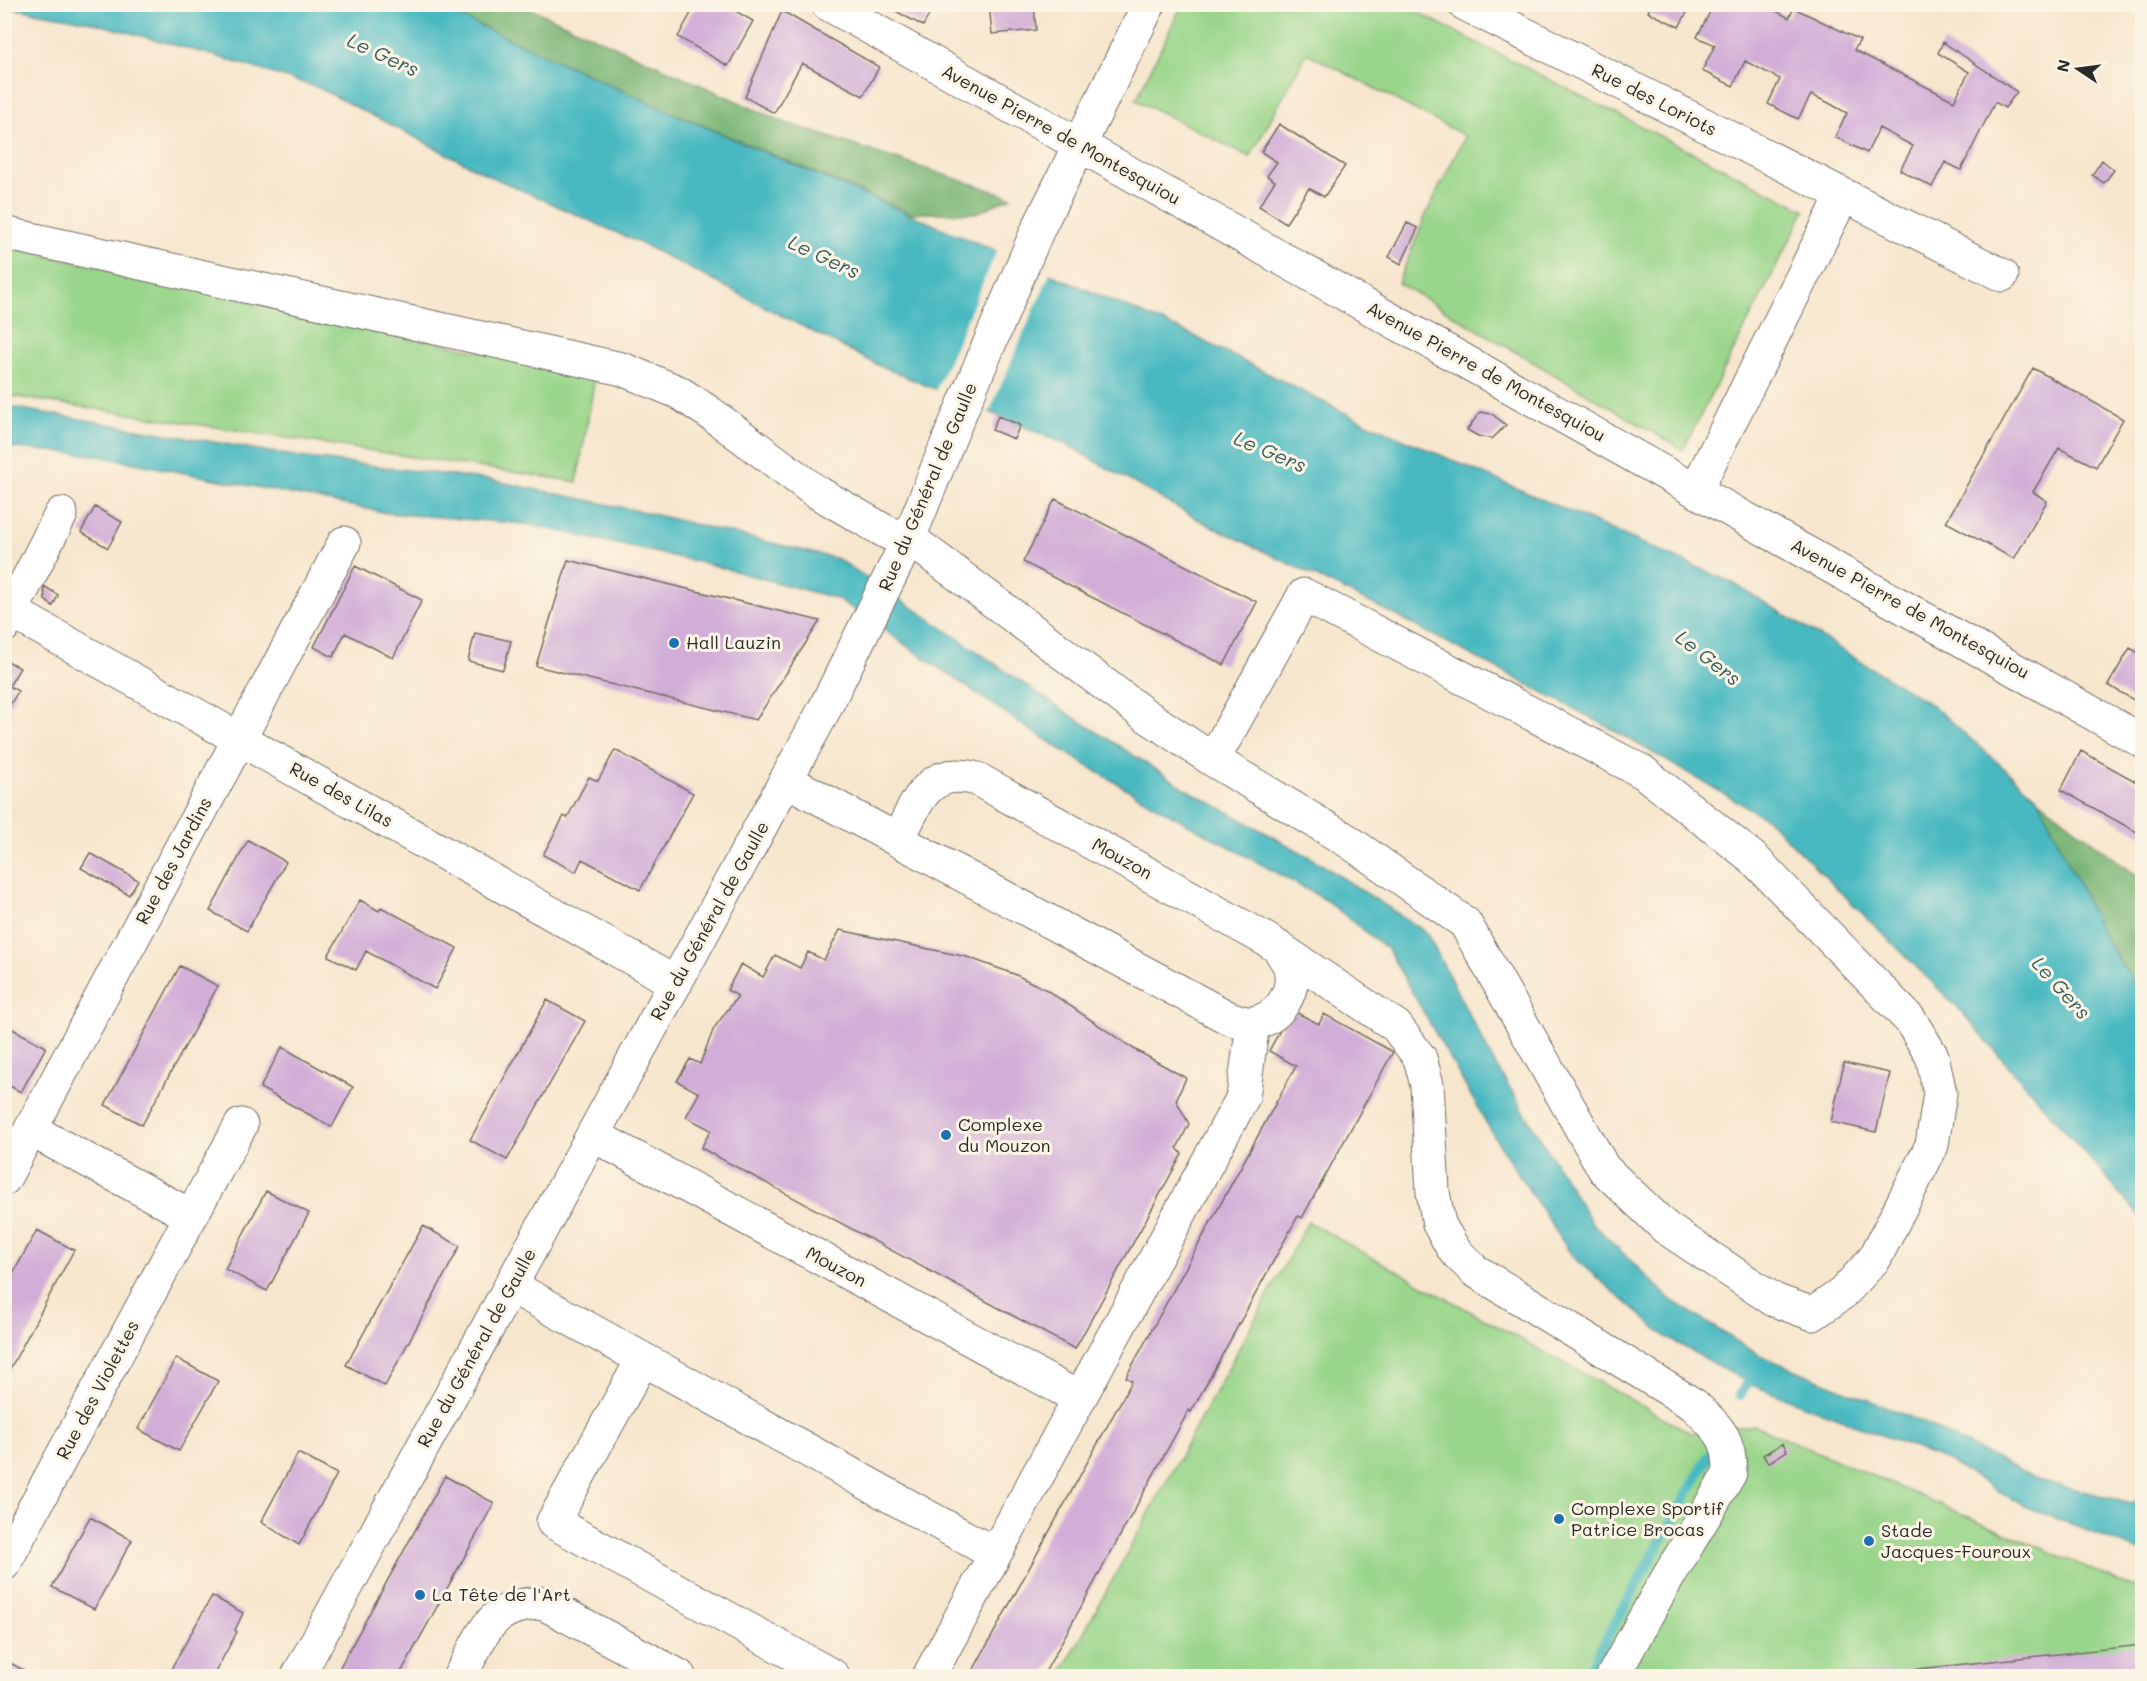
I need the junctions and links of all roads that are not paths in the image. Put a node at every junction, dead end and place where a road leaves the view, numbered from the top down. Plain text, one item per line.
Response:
1 (828, 4) edge
2 (1149, 4) edge
3 (1465, 4) edge
4 (1079, 144) junction
5 (1843, 195) junction
6 (4, 233) edge
7 (2002, 275) dead end
8 (1696, 490) junction
9 (61, 514) dead end
10 (344, 543) dead end
11 (904, 550) junction
12 (7, 616) edge
13 (240, 739) junction
14 (2142, 741) edge
15 (1213, 760) junction
16 (786, 780) junction
17 (898, 839) junction
18 (1278, 947) junction
19 (676, 983) junction
20 (1253, 1023) junction
21 (241, 1125) dead end
22 (31, 1130) junction
23 (593, 1135) junction
24 (4, 1179) edge
25 (191, 1216) junction
26 (511, 1286) junction
27 (643, 1359) junction
28 (1079, 1398) junction
29 (995, 1554) junction
30 (4, 1564) edge
31 (298, 1677) edge
32 (460, 1677) edge
33 (679, 1677) edge
34 (833, 1677) edge
35 (928, 1677) edge
36 (1613, 1677) edge

1 - 4 street, Avenue Pierre de Montesquiou
2 - 4 street, Rue du Général de Gaulle
3 - 5 street, Rue des Loriots
4 - 8 street, Avenue Pierre de Montesquiou
4 - 11 street, Rue du Général de Gaulle
5 - 7 street, Rue des Loriots
5 - 8 street
6 - 11 street
8 - 14 street, Avenue Pierre de Montesquiou
9 - 12 street
10 - 13 street, Rue des Jardins
11 - 15 street
11 - 16 street, Rue du Général de Gaulle
12 - 13 street, Rue des Lilas
13 - 19 street, Rue des Lilas
13 - 22 street, Rue des Jardins
15 - 15 street
16 - 17 street
16 - 19 street, Rue du Général de Gaulle
17 - 18 street, Mouzon
17 - 20 street
18 - 20 street
18 - 36 street, Mouzon
19 - 23 street, Rue du Général de Gaulle
20 - 28 street
21 - 25 street, Rue des Violettes
22 - 24 street, Rue des Jardins
22 - 25 street
23 - 26 street, Rue du Général de Gaulle
23 - 28 street, Mouzon
25 - 30 street, Rue des Violettes
26 - 27 street
26 - 31 street, Rue du Général de Gaulle
27 - 29 street
27 - 34 street
28 - 29 street
29 - 35 street
32 - 33 street

